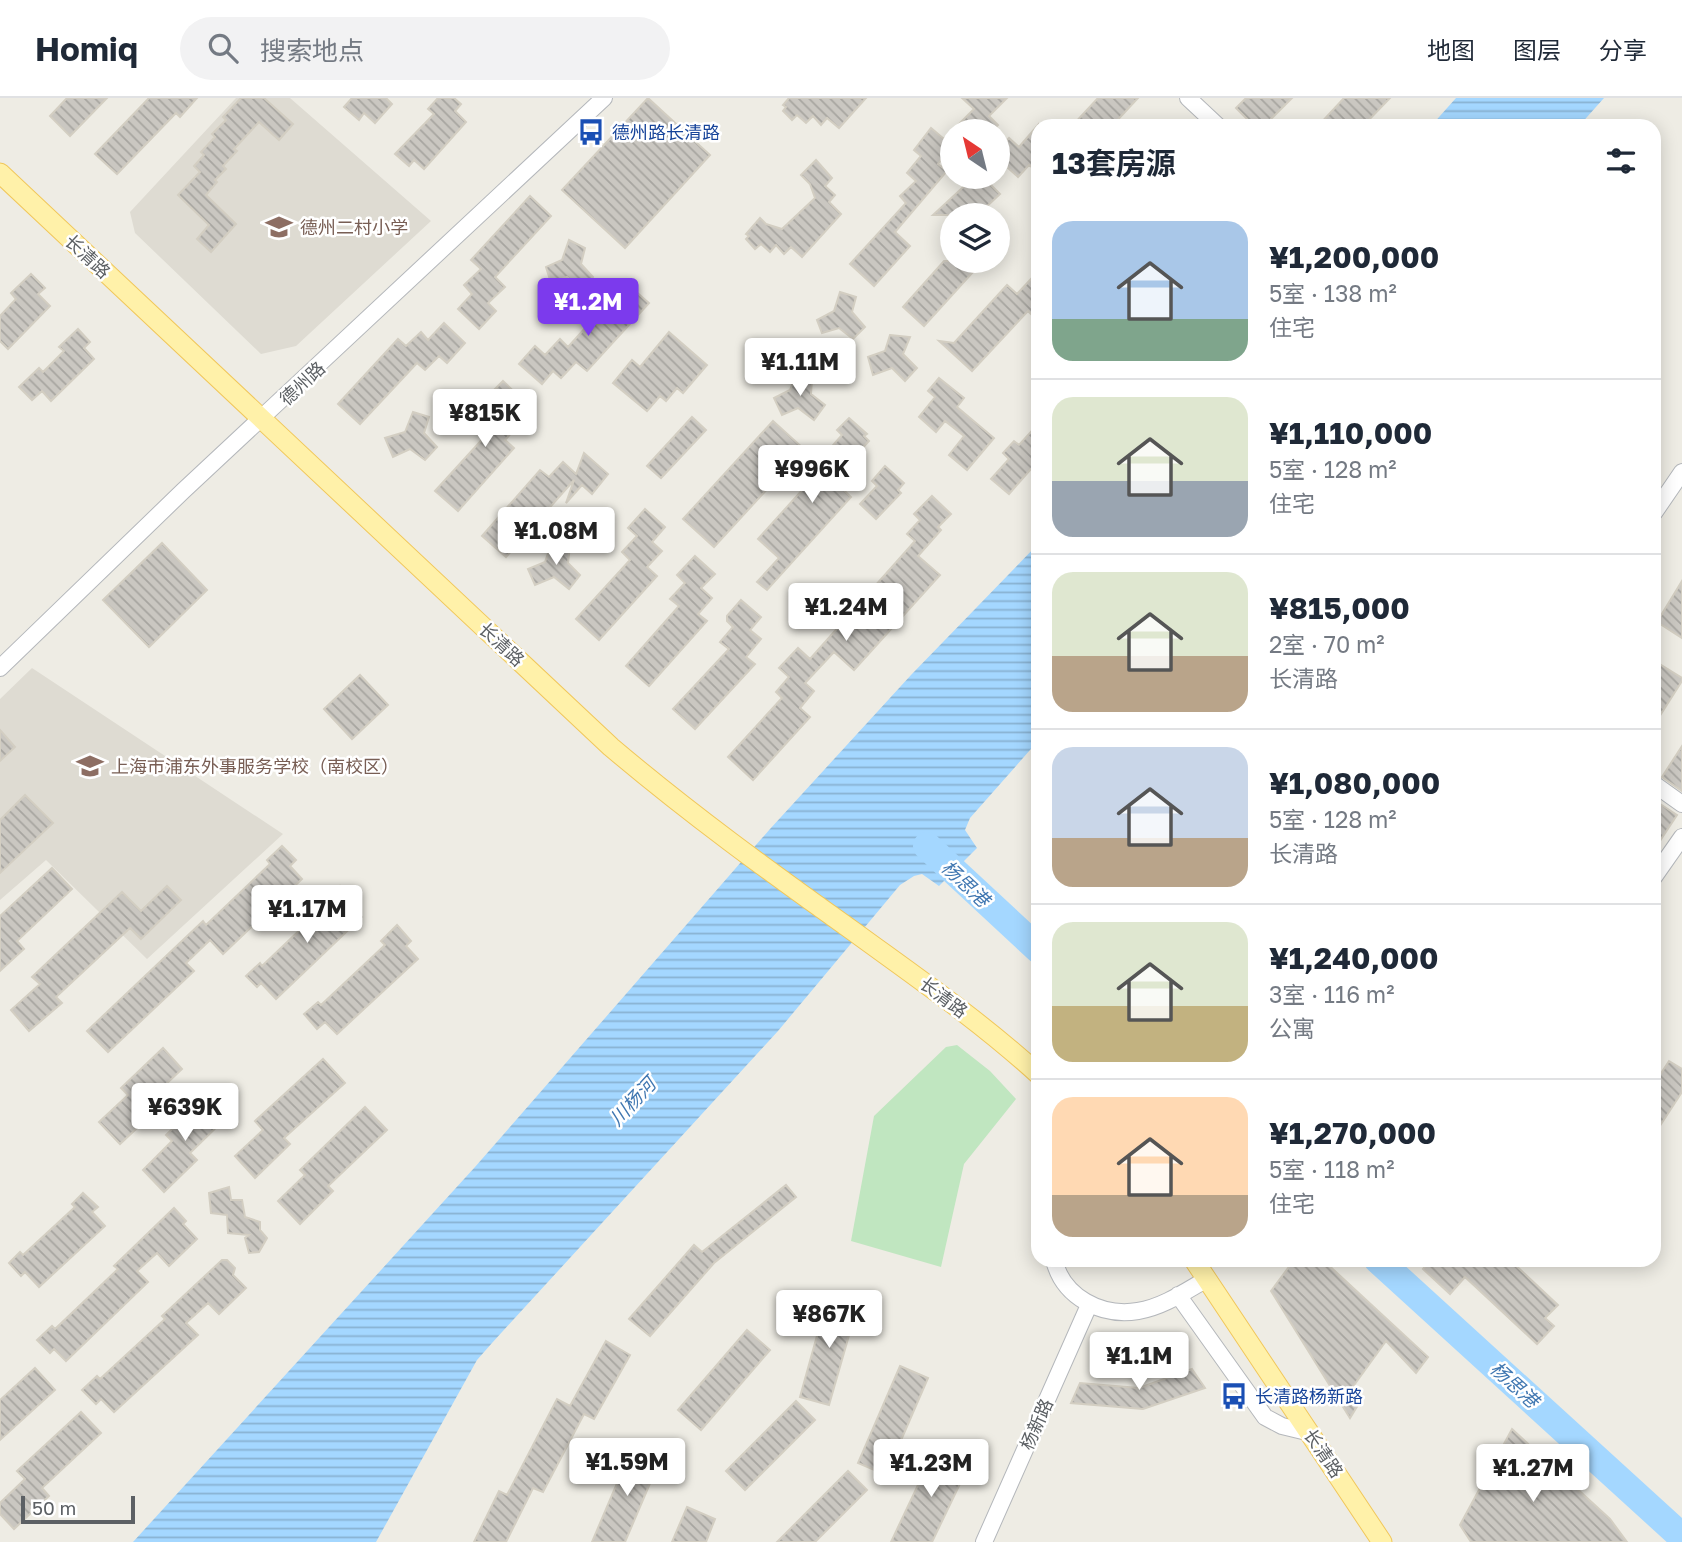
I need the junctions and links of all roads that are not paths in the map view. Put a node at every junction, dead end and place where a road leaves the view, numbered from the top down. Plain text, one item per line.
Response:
1 (604, 98) edge
2 (1188, 98) edge
3 (1210, 119) edge
4 (0, 173) edge
5 (262, 420) junction
6 (1682, 472) edge
7 (1661, 503) edge
8 (0, 668) edge
9 (1661, 789) edge
10 (1682, 804) edge
11 (1682, 837) edge
12 (1661, 867) edge
13 (1031, 1068) edge
14 (1055, 1267) edge
15 (1199, 1267) edge
16 (1208, 1279) junction
17 (1178, 1295) junction
18 (1089, 1305) junction
19 (1311, 1433) junction
20 (984, 1542) edge
21 (1382, 1542) edge

1 - 5 street, 德州路
2 - 3 street
4 - 5 main road, 长清路
5 - 8 street, 德州路
5 - 13 main road, 长清路
6 - 7 street
9 - 10 street
11 - 12 street
14 - 18 street
15 - 16 main road, 长清路
16 - 17 street
16 - 19 main road, 长清路
17 - 18 street
17 - 19 street
18 - 20 street, 杨新路
19 - 21 main road, 长清路

